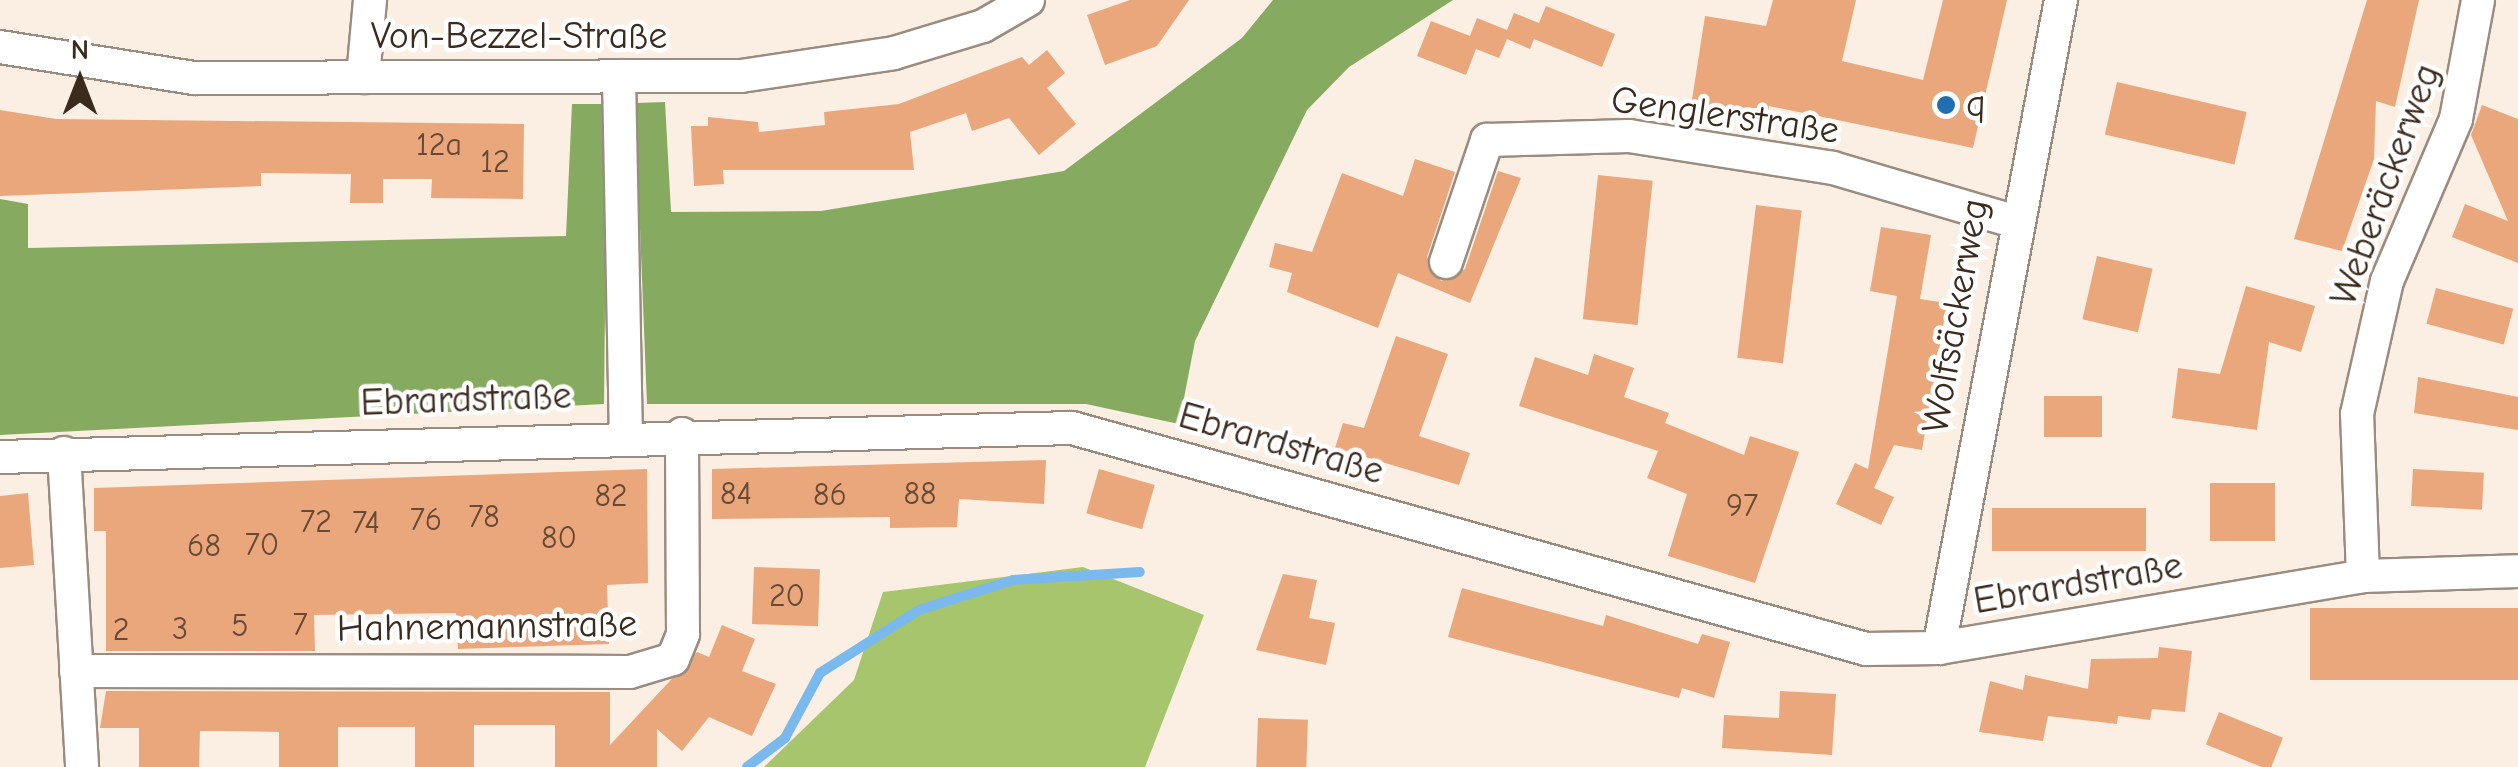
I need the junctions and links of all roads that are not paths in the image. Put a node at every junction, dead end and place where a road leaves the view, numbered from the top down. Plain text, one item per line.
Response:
1 (370, 0) edge
2 (1028, 0) edge
3 (2061, 0) edge
4 (2478, 0) edge
5 (977, 13) edge
6 (0, 47) edge
7 (619, 76) junction
8 (363, 77) junction
9 (2012, 221) junction
10 (1446, 262) dead end
11 (682, 434) junction
12 (626, 435) junction
13 (64, 453) junction
14 (0, 457) edge
15 (2518, 571) edge
16 (2363, 576) junction
17 (1939, 648) junction
18 (76, 670) junction
19 (82, 767) edge

1 - 8 street
2 - 5 street, Von-Bezzel-Straße
3 - 9 street, Wolfsäckerweg
4 - 16 street, Weberäckerweg
5 - 7 street, Von-Bezzel-Straße
6 - 8 street, Von-Bezzel-Straße
7 - 8 street, Von-Bezzel-Straße
7 - 12 street
9 - 10 street, Genglerstraße
9 - 17 street, Wolfsäckerweg
11 - 12 street, Ebrardstraße
11 - 17 street, Ebrardstraße
11 - 18 street, Hahnemannstraße
12 - 13 street, Ebrardstraße
13 - 14 street, Ebrardstraße
13 - 18 street
15 - 16 street, Ebrardstraße
16 - 17 street, Ebrardstraße
18 - 19 street

